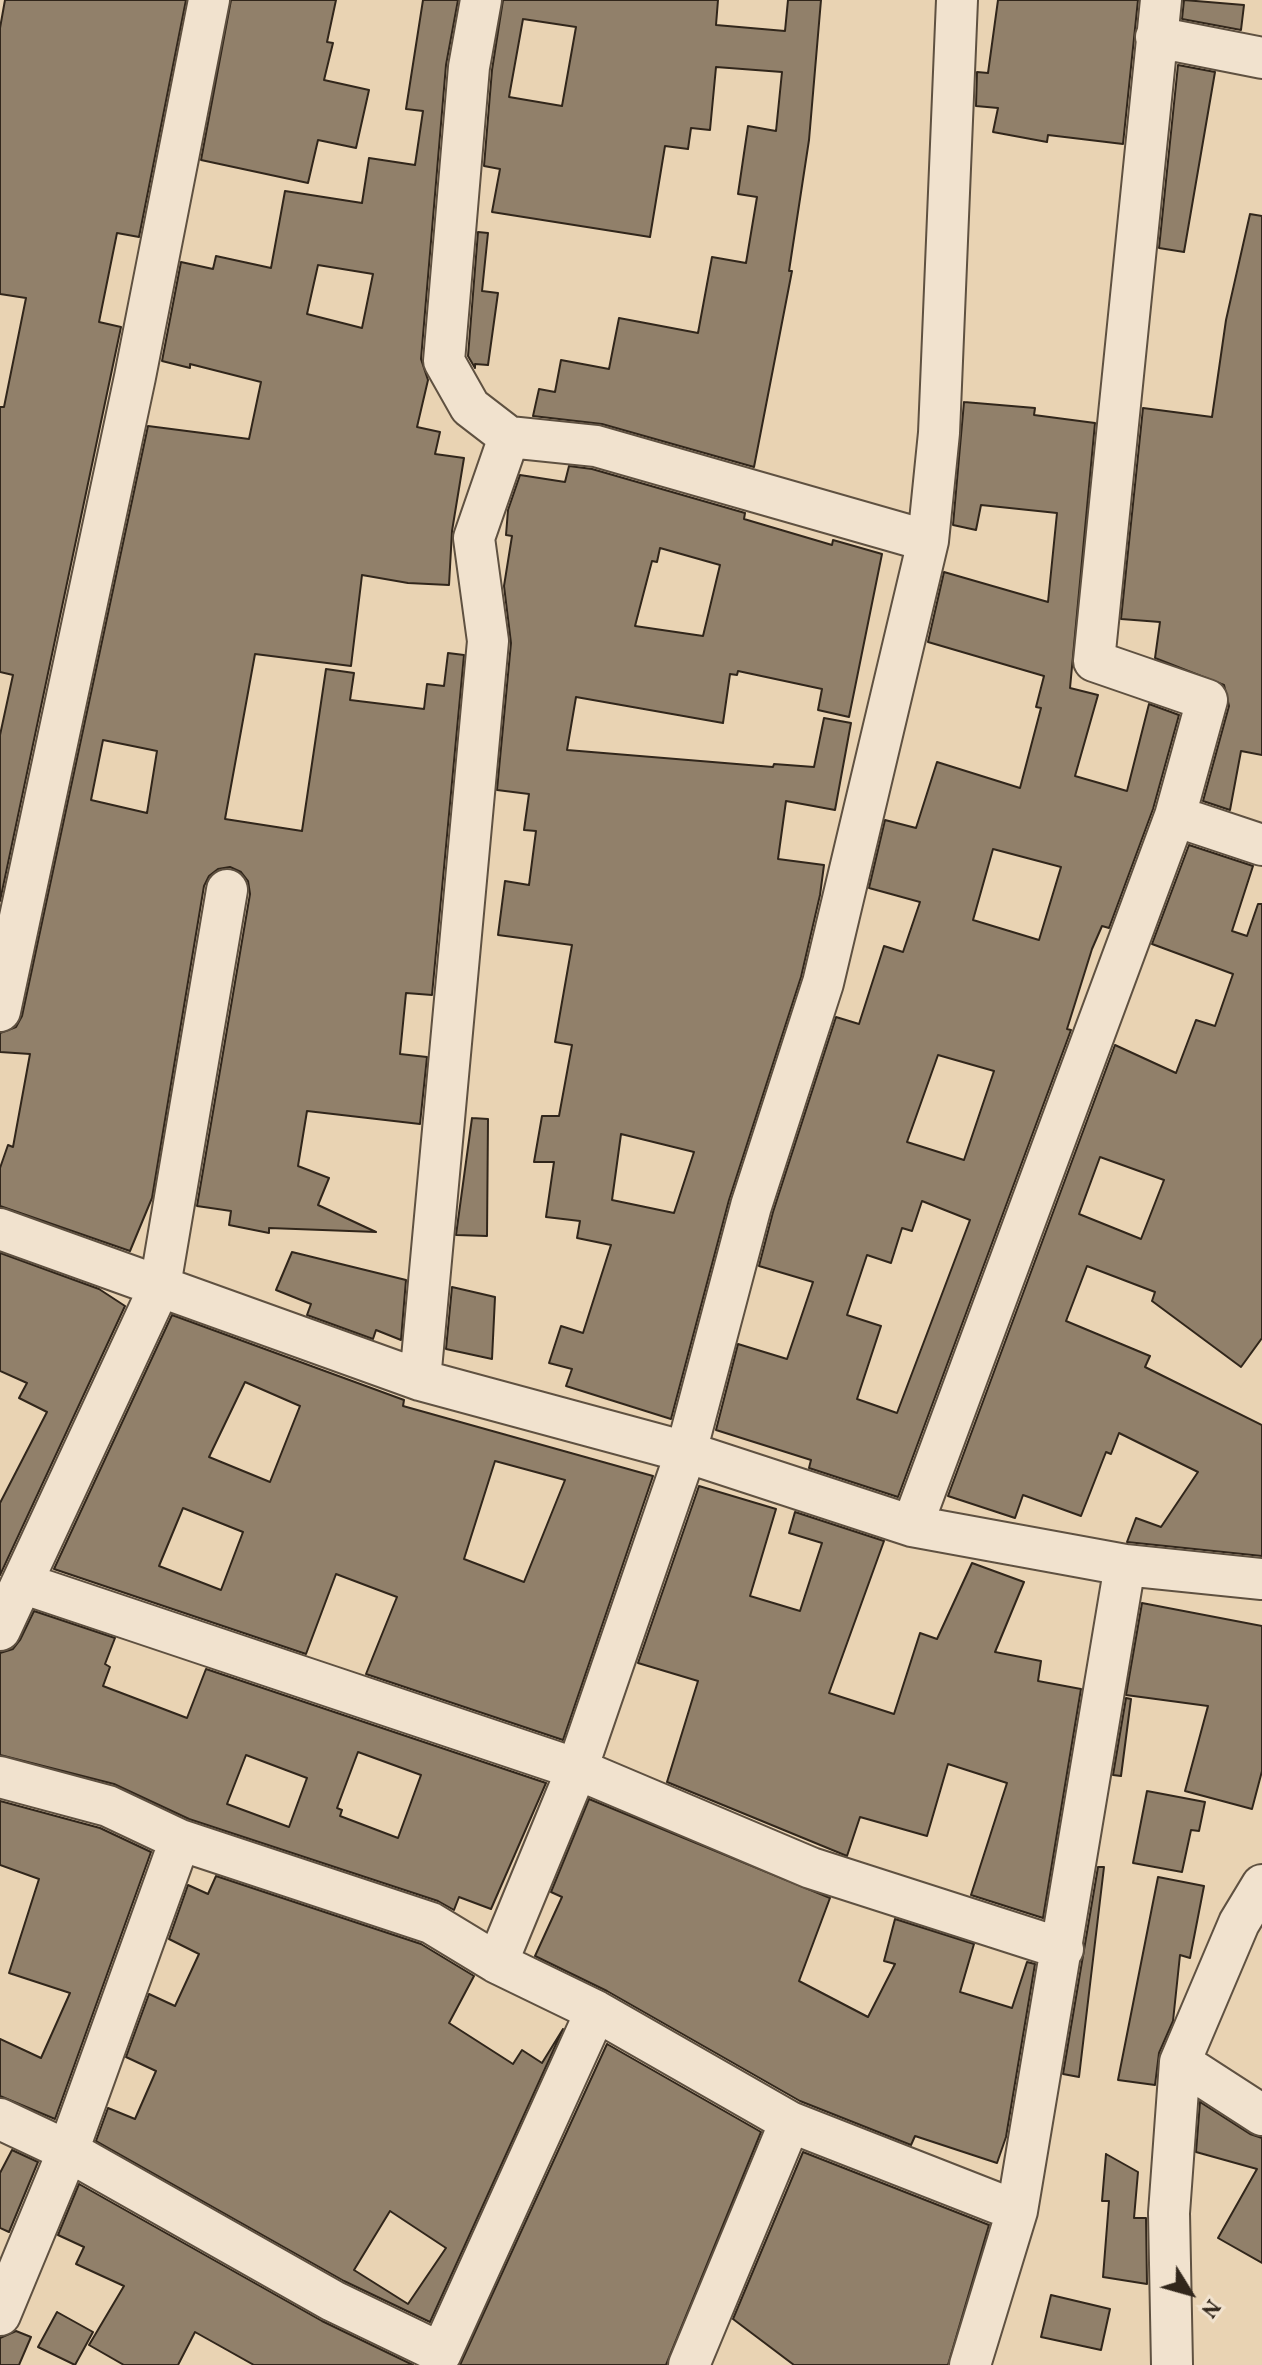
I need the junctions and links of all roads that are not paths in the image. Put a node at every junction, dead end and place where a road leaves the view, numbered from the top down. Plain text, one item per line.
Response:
1 (209, 0) edge
2 (481, 0) edge
3 (957, 0) edge
4 (1158, 18) edge
5 (1262, 58) edge
6 (509, 437) junction
7 (928, 541) junction
8 (1175, 816) junction
9 (1262, 845) edge
10 (227, 890) dead end
11 (0, 1011) edge
12 (0, 1229) edge
13 (160, 1286) junction
14 (420, 1380) junction
15 (686, 1452) junction
16 (912, 1526) junction
17 (1125, 1565) junction
18 (1262, 1579) edge
19 (22, 1583) junction
20 (0, 1630) edge
21 (577, 1769) junction
22 (0, 1777) edge
23 (180, 1840) junction
24 (1262, 1885) edge
25 (1251, 1931) edge
26 (1063, 1949) junction
27 (497, 1963) junction
28 (596, 2011) junction
29 (1180, 2062) junction
30 (1262, 2115) edge
31 (0, 2119) edge
32 (790, 2122) junction
33 (68, 2151) junction
34 (1017, 2211) junction
35 (0, 2315) edge
36 (689, 2365) edge
37 (970, 2365) edge
38 (1172, 2365) edge

1 - 11 street
2 - 6 street
3 - 7 street
4 - 5 street
4 - 8 street
6 - 7 street
6 - 14 street
7 - 15 street
8 - 9 street
8 - 16 street
10 - 13 street
12 - 13 street
13 - 14 street
13 - 19 street
14 - 15 street
15 - 16 street
15 - 21 street
16 - 17 street
17 - 18 street
17 - 26 street
19 - 20 street
19 - 21 street
21 - 26 street
21 - 27 street
22 - 23 street
23 - 27 street
23 - 33 street
24 - 25 street
25 - 29 street
26 - 34 street
27 - 28 street
28 - 32 street
28 - 33 street
29 - 30 street
29 - 38 street
31 - 33 street
32 - 34 street
32 - 36 street
33 - 35 street
34 - 37 street

